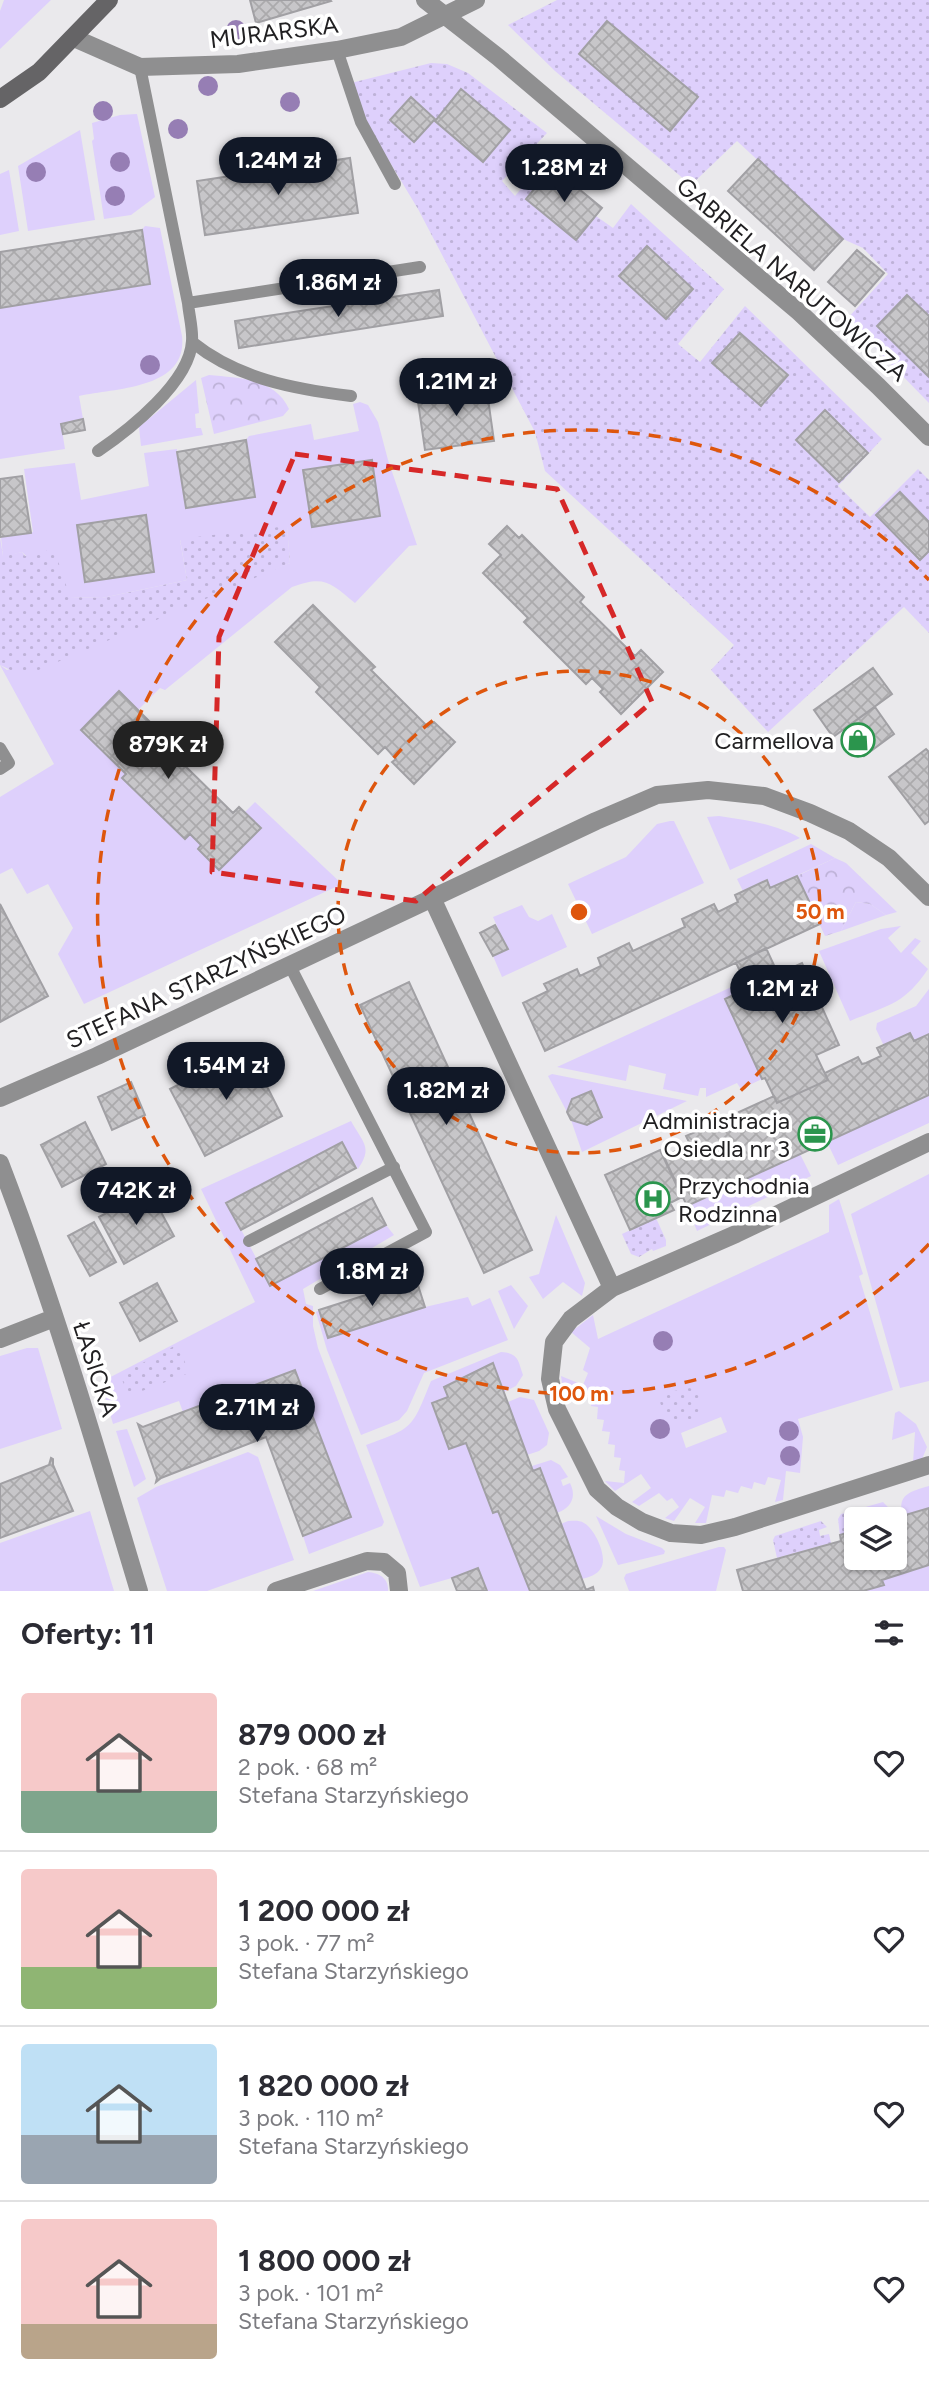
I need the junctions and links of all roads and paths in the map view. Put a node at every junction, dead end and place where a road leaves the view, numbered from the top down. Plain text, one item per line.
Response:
1 (109, 0) edge
2 (425, 0) edge
3 (476, 0) edge
4 (447, 15) junction
5 (74, 38) junction
6 (337, 50) junction
7 (140, 67) junction
8 (0, 99) edge
9 (395, 184) dead end
10 (420, 267) dead end
11 (188, 303) junction
12 (192, 342) junction
13 (351, 396) dead end
14 (929, 437) edge
15 (98, 451) dead end
16 (0, 748) edge
17 (0, 769) edge
18 (929, 897) edge
19 (432, 898) junction
20 (290, 966) junction
21 (0, 1098) edge
22 (929, 1142) edge
23 (0, 1163) edge
24 (394, 1167) junction
25 (249, 1241) dead end
26 (612, 1288) junction
27 (320, 1289) dead end
28 (54, 1318) junction
29 (0, 1339) edge
30 (929, 1465) edge
31 (139, 1591) edge
32 (276, 1591) edge
33 (399, 1591) edge

1 - 5 street
2 - 4 street, GABRIELA NARUTOWICZA
3 - 4 street, MURARSKA
4 - 6 street, MURARSKA
4 - 14 street, GABRIELA NARUTOWICZA
5 - 7 street, MURARSKA
5 - 8 street
6 - 7 street, MURARSKA
6 - 9 lane
7 - 11 lane
10 - 11 lane
11 - 12 lane
12 - 13 lane
12 - 15 lane
16 - 17 lane
18 - 19 street, STEFANA STARZYŃSKIEGO
19 - 20 street, STEFANA STARZYŃSKIEGO
19 - 26 street
20 - 21 street, STEFANA STARZYŃSKIEGO
20 - 24 lane
22 - 26 street
23 - 28 street, ŁASICKA
24 - 25 lane
24 - 27 lane
26 - 30 street
28 - 29 street
28 - 31 street, ŁASICKA
32 - 33 street

